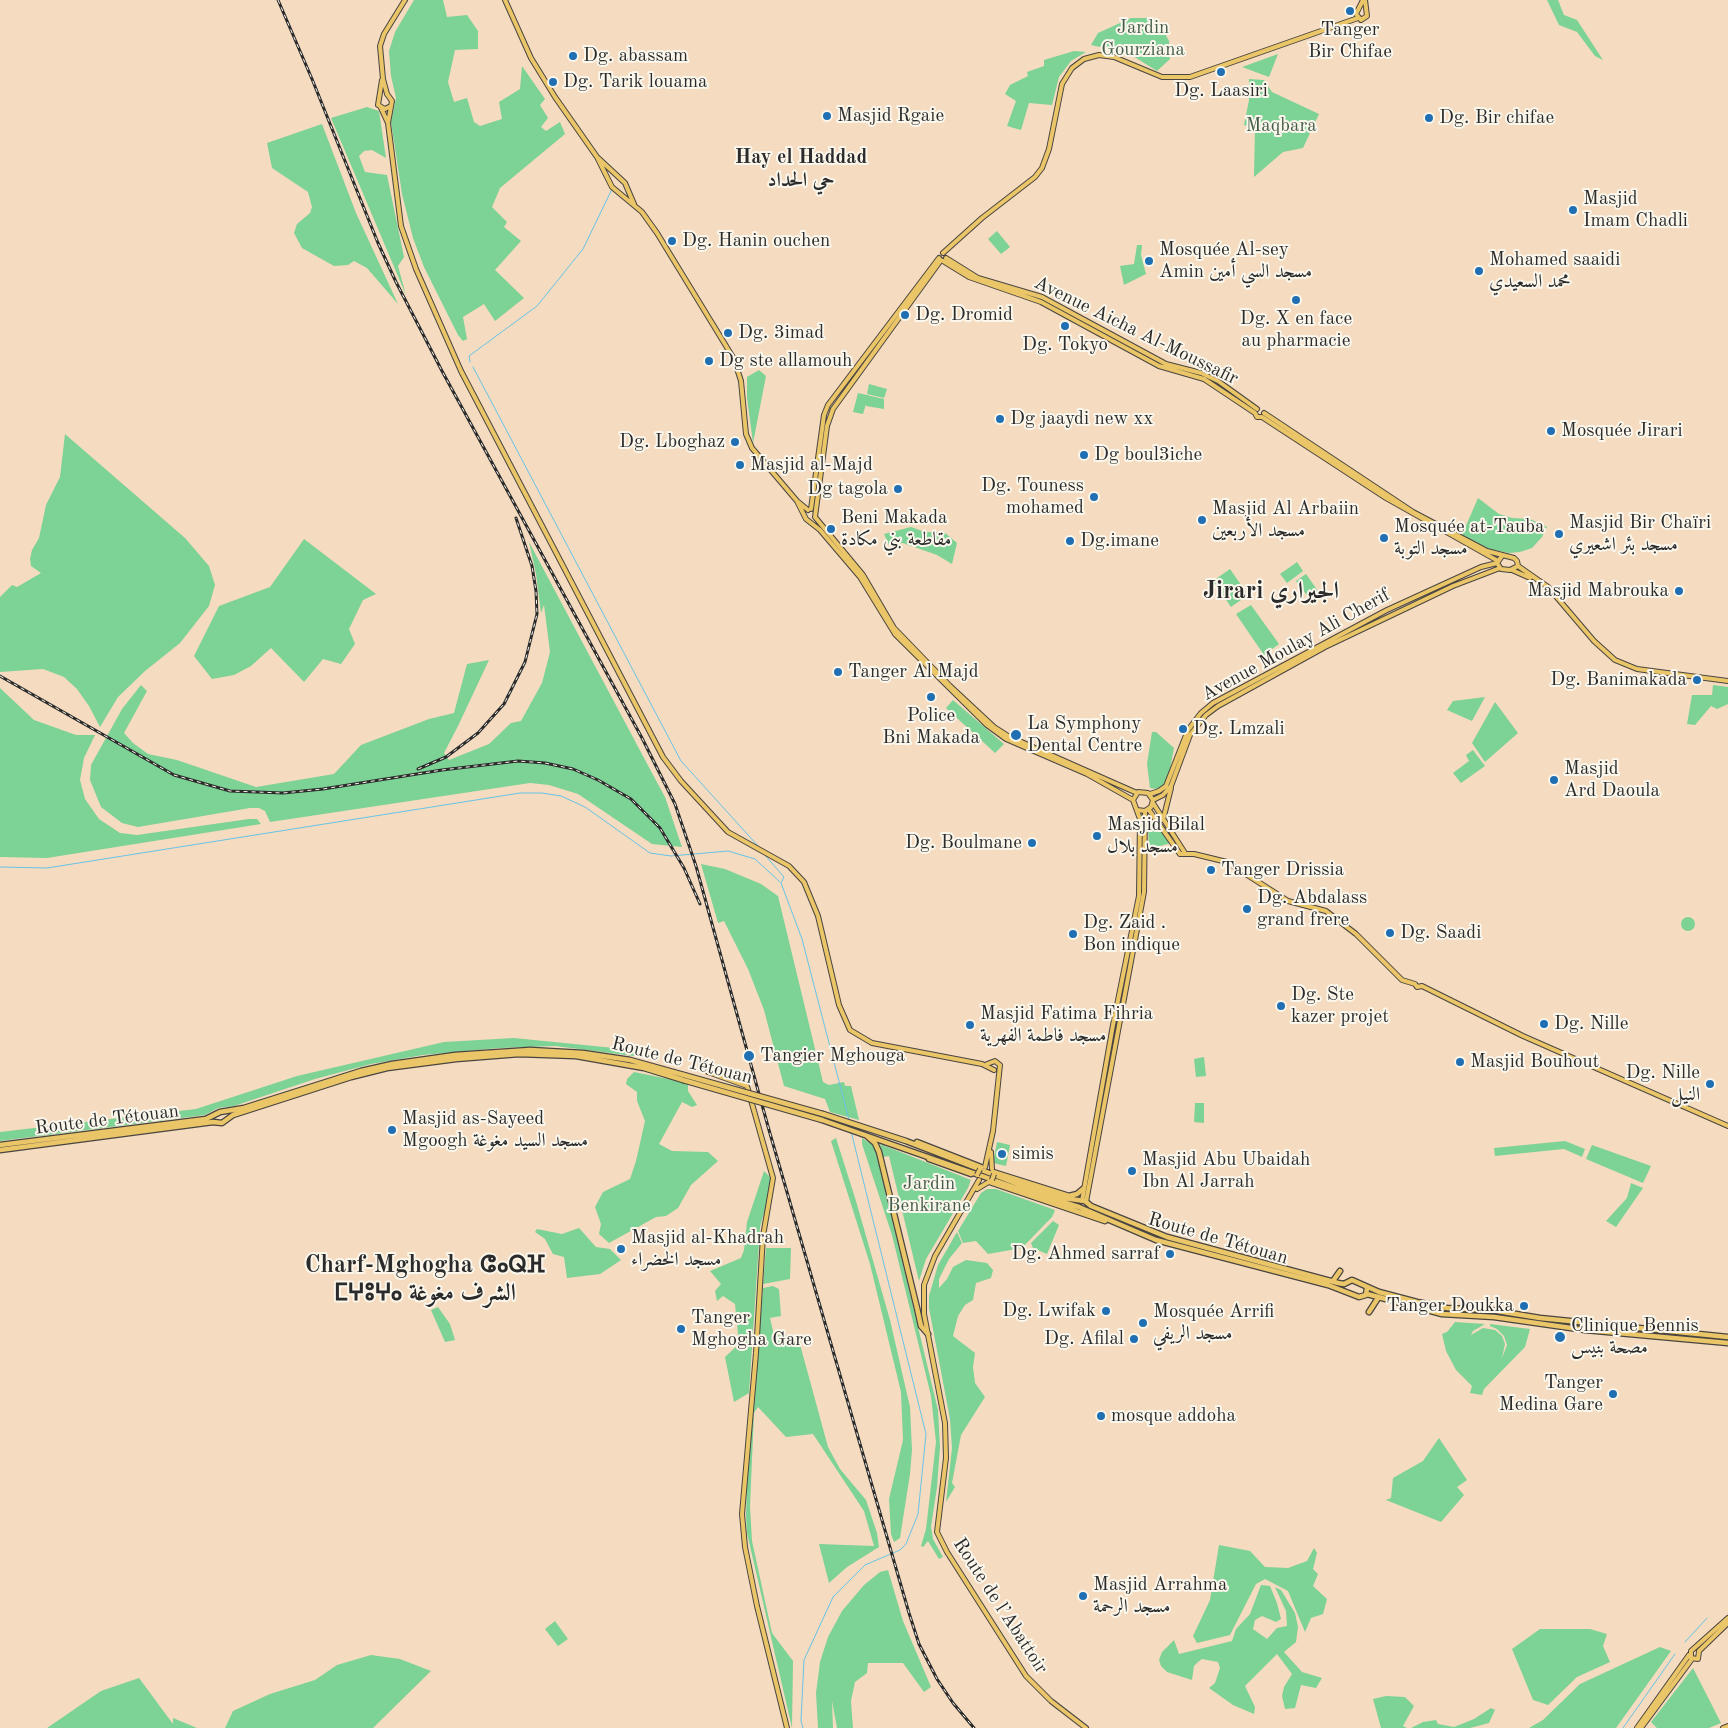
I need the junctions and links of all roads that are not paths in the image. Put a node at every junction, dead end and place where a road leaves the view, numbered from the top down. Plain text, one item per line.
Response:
1 (405, 0) edge
2 (505, 0) edge
3 (1364, 0) edge
4 (1366, 9) junction
5 (1357, 14) junction
6 (383, 79) junction
7 (387, 94) junction
8 (381, 96) junction
9 (391, 106) junction
10 (381, 108) junction
11 (388, 123) junction
12 (597, 157) junction
13 (611, 169) junction
14 (605, 177) junction
15 (630, 191) junction
16 (622, 196) junction
17 (634, 204) junction
18 (943, 257) junction
19 (900, 312) junction
20 (1256, 411) junction
21 (1263, 415) junction
22 (797, 501) junction
23 (810, 510) junction
24 (804, 515) junction
25 (815, 515) junction
26 (810, 521) junction
27 (1485, 555) junction
28 (1502, 556) junction
29 (1497, 562) junction
30 (1486, 565) junction
31 (1518, 566) junction
32 (1500, 568) junction
33 (1512, 570) junction
34 (1534, 579) junction
35 (1728, 681) edge
36 (1171, 786) junction
37 (1137, 793) junction
38 (1150, 794) junction
39 (1132, 800) junction
40 (1153, 801) junction
41 (1137, 810) junction
42 (1147, 810) junction
43 (1163, 820) junction
44 (1185, 853) junction
45 (700, 1060) dead end
46 (684, 1078) junction
47 (224, 1112) junction
48 (216, 1116) junction
49 (227, 1118) junction
50 (217, 1121) junction
51 (1728, 1126) edge
52 (862, 1133) junction
53 (906, 1141) junction
54 (0, 1145) edge
55 (908, 1148) junction
56 (990, 1148) junction
57 (0, 1150) edge
58 (982, 1168) junction
59 (993, 1172) junction
60 (978, 1177) junction
61 (989, 1182) junction
62 (1083, 1189) junction
63 (973, 1192) junction
64 (1054, 1193) junction
65 (1063, 1198) junction
66 (1051, 1199) junction
67 (1083, 1203) junction
68 (1065, 1208) junction
69 (1123, 1226) junction
70 (1340, 1271) dead end
71 (1333, 1281) junction
72 (1344, 1284) junction
73 (1344, 1291) junction
74 (1367, 1291) junction
75 (1378, 1298) junction
76 (1369, 1312) dead end
77 (1491, 1314) junction
78 (1462, 1315) junction
79 (1508, 1320) junction
80 (1466, 1321) dead end
81 (1502, 1324) dead end
82 (928, 1334) junction
83 (1728, 1337) edge
84 (1728, 1343) edge
85 (1728, 1618) edge
86 (1728, 1623) edge
87 (1697, 1650) junction
88 (1691, 1657) junction
89 (1728, 1726) edge
90 (787, 1728) edge
91 (1086, 1728) edge
92 (1637, 1728) edge
93 (1641, 1728) edge
94 (1723, 1728) edge

1 - 6 main road
2 - 12 main road
3 - 4 main road
3 - 5 main road
4 - 5 main road
4 - 5 main road
5 - 18 main road
6 - 7 main road
6 - 8 main road
7 - 8 main road
7 - 9 main road
8 - 10 main road
9 - 10 main road
9 - 11 main road
10 - 11 main road
11 - 56 main road
12 - 13 main road
12 - 14 main road
13 - 14 main road
13 - 15 main road
14 - 16 main road
15 - 16 main road
15 - 17 main road
16 - 17 main road
17 - 22 main road
18 - 19 main road
18 - 20 main road, Avenue Aicha Al-Moussafir
19 - 23 main road
19 - 25 main road
20 - 21 main road
20 - 21 main road
21 - 27 main road
21 - 28 main road
22 - 23 main road
22 - 24 main road
23 - 24 main road
23 - 25 main road
24 - 26 main road
25 - 26 main road
25 - 37 main road
26 - 39 main road
27 - 29 main road
27 - 30 main road
28 - 29 main road
28 - 31 main road
29 - 30 main road, Avenue Moulay Ali Cherif
29 - 32 main road
30 - 38 main road, Avenue Moulay Ali Cherif
31 - 33 main road
31 - 34 main road
32 - 33 main road
32 - 36 main road, Avenue Moulay Ali Cherif
33 - 34 main road
34 - 35 main road
36 - 40 main road
36 - 43 main road, Avenue Moulay Ali Cherif
37 - 38 main road
37 - 39 main road
38 - 40 main road
39 - 41 main road
40 - 42 main road
40 - 43 main road
41 - 42 main road
41 - 62 main road
42 - 44 main road
42 - 67 main road
43 - 44 main road
44 - 51 main road
45 - 90 main road
46 - 47 highway, Route de Tétouan
46 - 49 highway, Route de Tétouan
46 - 52 highway, Route de Tétouan, bridge
46 - 53 highway, Route de Tétouan, bridge
47 - 48 highway, Route de Tétouan
47 - 49 highway
48 - 50 highway
48 - 54 highway, Route de Tétouan
49 - 50 highway, Route de Tétouan
50 - 57 highway, Route de Tétouan
52 - 55 highway, Route de Tétouan
52 - 82 highway
53 - 58 highway
53 - 65 highway, Route de Tétouan
55 - 60 highway
55 - 66 highway, Route de Tétouan
56 - 58 main road
56 - 59 main road
58 - 59 main road
58 - 60 main road, bridge
59 - 61 main road, bridge
59 - 64 highway
60 - 61 main road
60 - 63 main road, Route de l’Abattoir
61 - 63 main road, Route de l’Abattoir
61 - 68 highway
62 - 64 highway
62 - 67 main road
63 - 82 main road, Route de l’Abattoir
64 - 65 highway
65 - 67 highway, Route de Tétouan
66 - 67 highway, Route de Tétouan
66 - 68 highway
67 - 69 highway, Route de Tétouan
67 - 71 highway, Route de Tétouan
68 - 69 highway
69 - 73 highway, Route de Tétouan
70 - 71 highway
71 - 72 highway, Route de Tétouan
72 - 73 highway
72 - 74 highway, Route de Tétouan
73 - 74 highway, Route de Tétouan
74 - 75 highway, Route de Tétouan
74 - 77 highway, Route de Tétouan
75 - 76 highway
75 - 78 highway, Route de Tétouan
77 - 78 highway, Route de Tétouan
77 - 79 highway
77 - 83 highway
78 - 80 highway
79 - 81 highway
79 - 84 highway
82 - 91 main road, Route de l’Abattoir
85 - 87 main road
86 - 87 main road
87 - 88 main road
87 - 88 main road
88 - 92 main road
88 - 93 main road
89 - 94 main road

